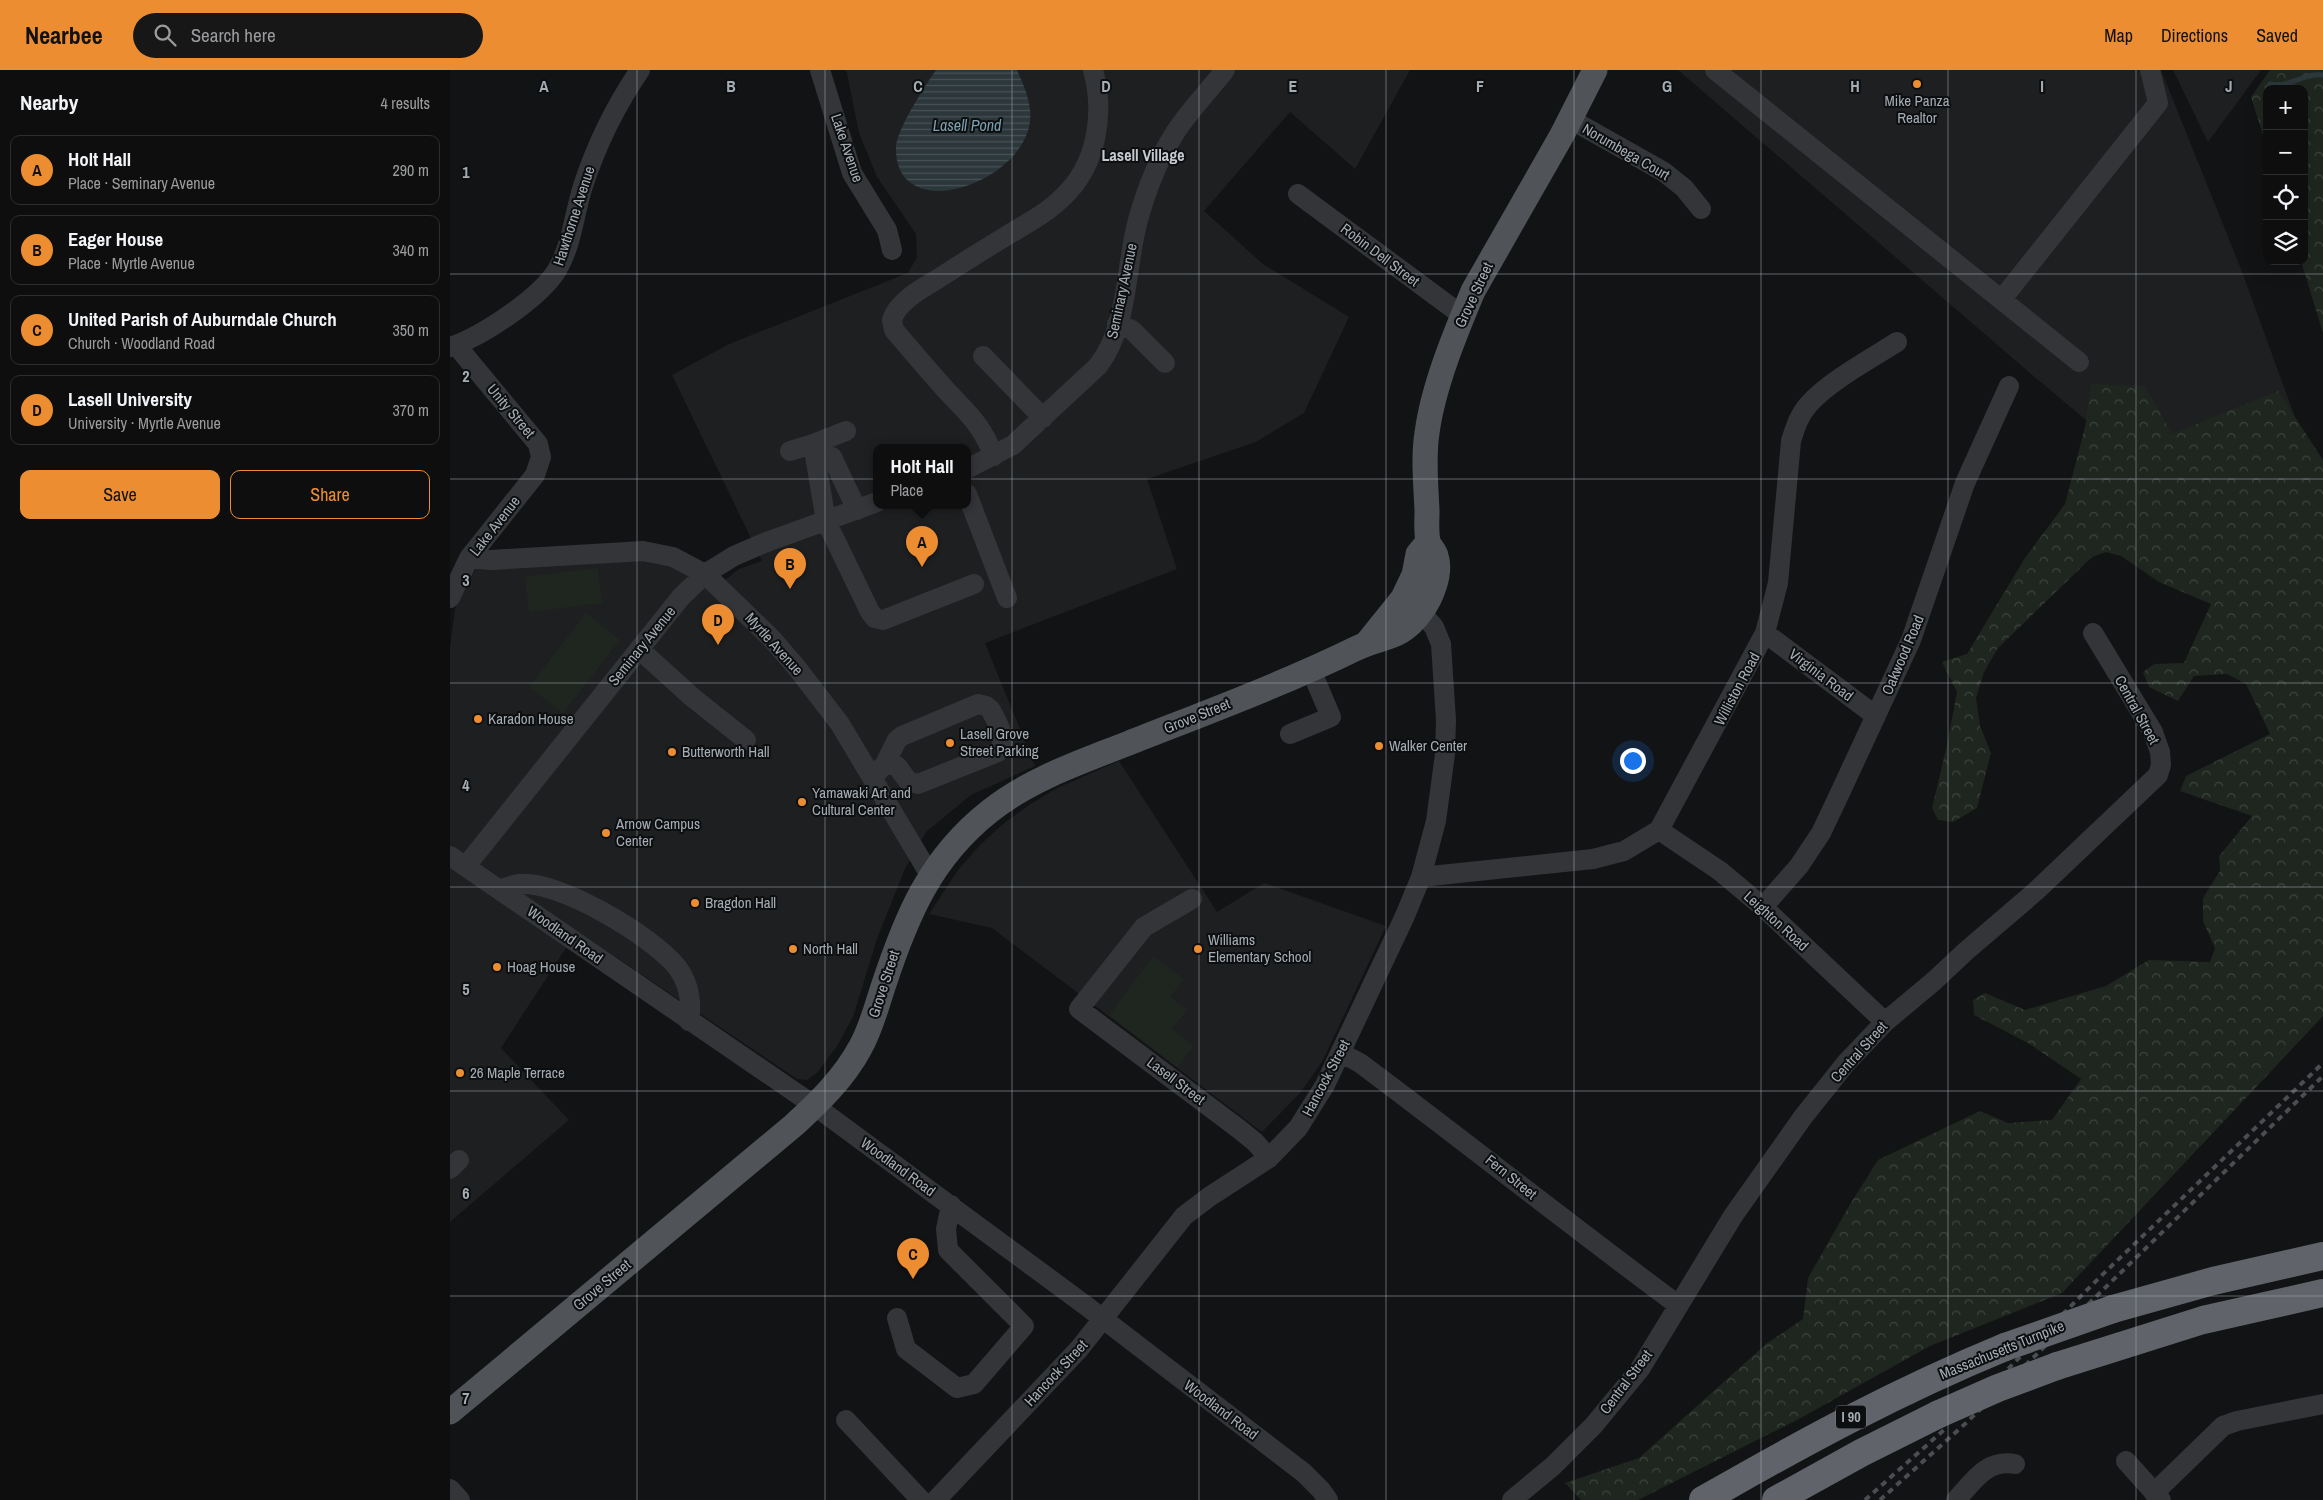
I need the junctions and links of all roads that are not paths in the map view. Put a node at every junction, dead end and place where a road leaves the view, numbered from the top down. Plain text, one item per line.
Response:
1 (640, 70) edge
2 (820, 70) edge
3 (1093, 70) edge
4 (1225, 70) edge
5 (1595, 70) edge
6 (1715, 70) edge
7 (2150, 70) edge
8 (1570, 119) junction
9 (1298, 194) dead end
10 (1701, 209) dead end
11 (892, 250) dead end
12 (2002, 299) junction
13 (1463, 316) junction
14 (1117, 324) junction
15 (1897, 342) dead end
16 (453, 346) edge
17 (983, 356) dead end
18 (2079, 362) dead end
19 (1165, 363) dead end
20 (2009, 386) dead end
21 (1043, 418) junction
22 (846, 431) dead end
23 (814, 444) junction
24 (790, 451) dead end
25 (994, 456) junction
26 (541, 457) joint
27 (832, 457) dead end
28 (971, 467) edge
29 (873, 504) edge
30 (971, 504) edge
31 (857, 510) junction
32 (826, 521) junction
33 (469, 558) junction
34 (705, 574) junction
35 (974, 584) dead end
36 (450, 598) edge
37 (1007, 598) dead end
38 (1412, 605) junction
39 (1766, 633) junction
40 (2093, 633) dead end
41 (639, 649) junction
42 (1312, 670) junction
43 (1876, 716) junction
44 (1290, 734) dead end
45 (746, 740) dead end
46 (879, 770) junction
47 (1658, 830) junction
48 (458, 861) edge
49 (930, 874) junction
50 (1421, 877) junction
51 (500, 890) junction
52 (1192, 899) dead end
53 (1763, 907) junction
54 (689, 1021) junction
55 (1885, 1022) junction
56 (1341, 1053) junction
57 (815, 1106) junction
58 (1268, 1158) junction
59 (951, 1205) junction
60 (2323, 1256) edge
61 (2323, 1293) edge
62 (1678, 1305) junction
63 (897, 1318) dead end
64 (1102, 1320) junction
65 (2323, 1404) edge
66 (450, 1412) edge
67 (846, 1420) dead end
68 (2126, 1461) dead end
69 (2015, 1464) dead end
70 (450, 1489) edge
71 (2158, 1496) edge
72 (460, 1500) edge
73 (921, 1500) edge
74 (936, 1500) edge
75 (1328, 1500) edge
76 (1512, 1500) edge
77 (1703, 1500) edge
78 (1776, 1500) edge
79 (1956, 1500) edge

1 - 16 street, Hawthorne Avenue
2 - 11 street, Lake Avenue
3 - 25 street
4 - 14 street, Seminary Avenue
5 - 8 main road, Grove Street
6 - 12 street
7 - 12 street
8 - 10 street, Norumbega Court
8 - 13 main road, Grove Street
9 - 13 street, Robin Dell Street
12 - 18 street
13 - 38 main road, Grove Street
14 - 19 street
14 - 21 street, Seminary Avenue
15 - 39 street, Williston Road
16 - 26 street, Unity Street
17 - 21 street
20 - 43 street, Oakwood Road
21 - 25 street, Seminary Avenue
22 - 23 street
23 - 24 street
23 - 32 street
25 - 28 street, Seminary Avenue
26 - 33 street, Lake Avenue
27 - 31 street
29 - 31 street, Seminary Avenue
30 - 37 street
31 - 32 street, Seminary Avenue
32 - 34 street, Seminary Avenue
32 - 35 street
33 - 34 street, Myrtle Avenue
33 - 36 street, Lake Avenue
34 - 41 street, Seminary Avenue
34 - 46 street, Myrtle Avenue
38 - 42 main road, Grove Street
38 - 50 street, Hancock Street
39 - 43 street, Virginia Road
39 - 47 street, Williston Road
40 - 55 street, Central Street
41 - 45 street
41 - 48 street, Seminary Avenue
42 - 44 street
42 - 49 main road, Grove Street
43 - 53 street, Oakwood Road
46 - 46 street
46 - 49 street, Myrtle Avenue
47 - 50 street, Williston Road
47 - 53 street, Leighton Road
48 - 51 street, Woodland Road
49 - 57 main road, Grove Street
50 - 56 street, Hancock Street
51 - 54 street, Woodland Road
51 - 54 street
52 - 58 street, Lasell Street
53 - 55 street, Leighton Road
54 - 57 street, Woodland Road
55 - 62 street, Central Street
56 - 58 street, Hancock Street
56 - 62 street, Fern Street
57 - 59 street, Woodland Road
57 - 66 main road, Grove Street
58 - 64 street, Hancock Street
59 - 63 street
59 - 64 street, Woodland Road
60 - 77 highway, Massachusetts Turnpike / I 90, bridge
61 - 78 highway, I 90, bridge
62 - 76 street, Central Street
64 - 74 street, Hancock Street
64 - 75 street, Woodland Road
65 - 71 street
67 - 73 street
68 - 71 street
69 - 79 street
70 - 72 street

